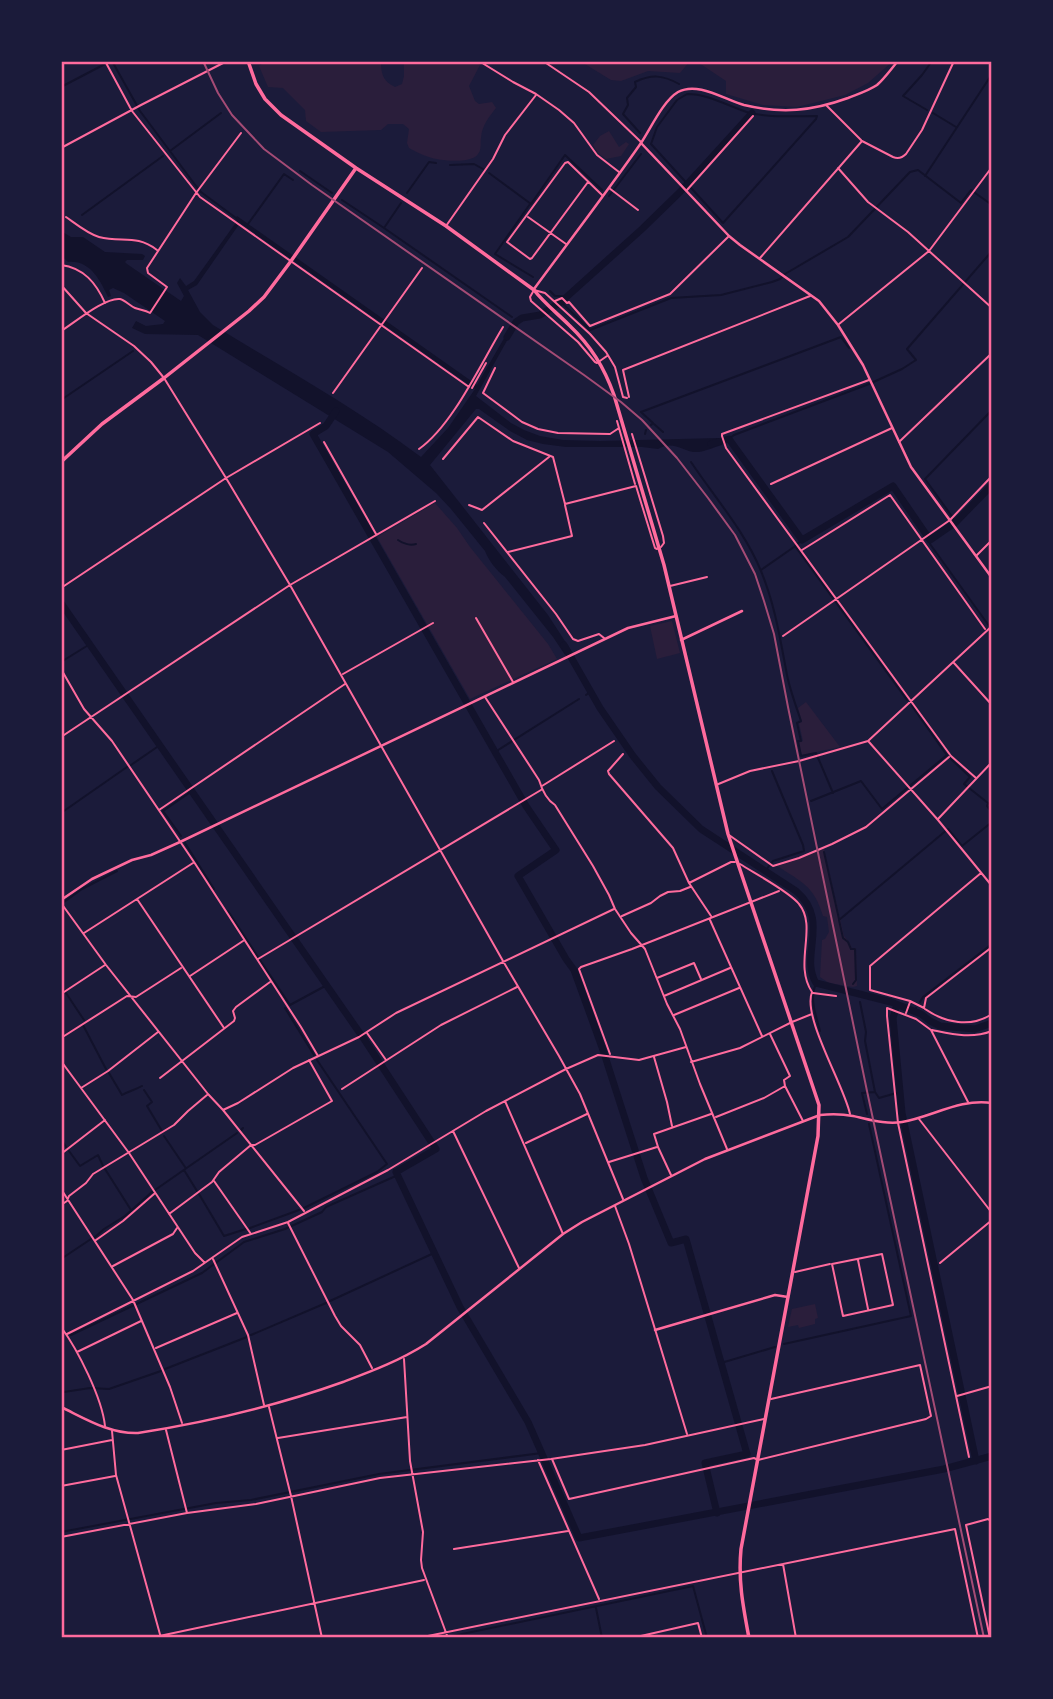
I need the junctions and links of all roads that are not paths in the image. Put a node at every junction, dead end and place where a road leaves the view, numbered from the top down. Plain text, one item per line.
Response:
1 (105, 61) edge
2 (228, 61) edge
3 (248, 61) edge
4 (265, 61) edge
5 (280, 61) edge
6 (479, 61) edge
7 (543, 61) edge
8 (898, 61) edge
9 (954, 61) edge
10 (537, 94) junction
11 (826, 105) junction
12 (132, 111) junction
13 (753, 116) dead end
14 (241, 133) dead end
15 (862, 141) junction
16 (641, 142) junction
17 (61, 148) edge
18 (356, 167) junction
19 (992, 167) edge
20 (838, 168) junction
21 (620, 172) junction
22 (588, 182) junction
23 (689, 188) junction
24 (611, 190) junction
25 (198, 191) junction
26 (603, 195) junction
27 (638, 210) dead end
28 (526, 216) junction
29 (66, 217) dead end
30 (446, 226) junction
31 (550, 233) junction
32 (729, 236) junction
33 (566, 245) junction
34 (158, 251) junction
35 (929, 251) junction
36 (759, 259) junction
37 (291, 261) junction
38 (61, 265) edge
39 (422, 268) dead end
40 (61, 285) edge
41 (534, 290) junction
42 (811, 296) junction
43 (555, 301) junction
44 (105, 304) junction
45 (992, 308) edge
46 (86, 313) junction
47 (381, 325) junction
48 (838, 325) junction
49 (502, 327) dead end
50 (61, 331) edge
51 (992, 353) edge
52 (607, 356) junction
53 (486, 363) dead end
54 (495, 368) dead end
55 (164, 378) junction
56 (474, 381) junction
57 (871, 382) junction
58 (470, 387) junction
59 (333, 393) dead end
60 (617, 421) dead end
61 (320, 423) dead end
62 (619, 428) junction
63 (892, 428) junction
64 (632, 434) dead end
65 (324, 442) dead end
66 (899, 442) junction
67 (419, 449) dead end
68 (550, 456) junction
69 (443, 459) dead end
70 (61, 463) edge
71 (992, 476) edge
72 (226, 478) junction
73 (771, 484) dead end
74 (636, 486) junction
75 (435, 501) dead end
76 (565, 504) junction
77 (469, 505) dead end
78 (952, 518) junction
79 (484, 523) dead end
80 (377, 534) junction
81 (922, 540) junction
82 (992, 540) edge
83 (660, 549) junction
84 (801, 550) junction
85 (508, 552) junction
86 (976, 556) junction
87 (707, 577) dead end
88 (992, 578) edge
89 (290, 585) junction
90 (669, 586) junction
91 (61, 588) edge
92 (835, 600) junction
93 (743, 611) dead end
94 (676, 616) junction
95 (475, 618) dead end
96 (433, 623) dead end
97 (992, 626) edge
98 (986, 629) junction
99 (783, 636) dead end
100 (605, 639) junction
101 (681, 640) junction
102 (954, 662) junction
103 (61, 669) edge
104 (341, 676) junction
105 (346, 683) junction
106 (514, 683) junction
107 (485, 696) junction
108 (911, 702) junction
109 (992, 705) edge
110 (90, 717) junction
111 (61, 737) edge
112 (614, 741) dead end
113 (868, 741) junction
114 (382, 746) junction
115 (623, 754) dead end
116 (950, 757) junction
117 (992, 762) edge
118 (976, 778) junction
119 (715, 785) junction
120 (542, 788) junction
121 (909, 788) junction
122 (159, 810) junction
123 (938, 820) junction
124 (728, 834) junction
125 (180, 842) junction
126 (441, 850) junction
127 (194, 862) junction
128 (737, 863) junction
129 (981, 873) junction
130 (690, 885) junction
131 (992, 886) edge
132 (780, 890) junction
133 (137, 899) junction
134 (61, 901) edge
135 (751, 901) junction
136 (615, 909) junction
137 (621, 917) junction
138 (710, 918) junction
139 (84, 933) junction
140 (244, 940) junction
141 (642, 944) junction
142 (992, 947) edge
143 (257, 960) junction
144 (503, 961) junction
145 (106, 964) junction
146 (182, 967) junction
147 (731, 968) junction
148 (189, 977) junction
149 (657, 978) junction
150 (702, 980) junction
151 (271, 982) junction
152 (518, 987) junction
153 (739, 988) junction
154 (813, 993) junction
155 (61, 994) edge
156 (131, 996) junction
157 (664, 996) junction
158 (836, 996) dead end
159 (910, 1001) junction
160 (924, 1008) junction
161 (813, 1014) junction
162 (905, 1014) junction
163 (992, 1014) edge
164 (673, 1015) junction
165 (792, 1022) junction
166 (224, 1028) junction
167 (930, 1030) junction
168 (159, 1031) junction
169 (992, 1031) edge
170 (366, 1032) junction
171 (770, 1033) junction
172 (763, 1037) junction
173 (61, 1038) edge
174 (686, 1047) junction
175 (318, 1056) junction
176 (609, 1056) junction
177 (653, 1056) junction
178 (309, 1060) junction
179 (61, 1061) edge
180 (182, 1061) junction
181 (385, 1062) junction
182 (691, 1062) junction
183 (566, 1069) junction
184 (160, 1078) dead end
185 (785, 1086) junction
186 (81, 1088) junction
187 (342, 1089) dead end
188 (208, 1094) junction
189 (505, 1100) junction
190 (968, 1102) junction
191 (992, 1103) edge
192 (223, 1110) junction
193 (588, 1113) junction
194 (712, 1113) junction
195 (820, 1115) junction
196 (851, 1116) junction
197 (715, 1117) junction
198 (918, 1119) junction
199 (105, 1120) junction
200 (803, 1121) junction
201 (898, 1123) junction
202 (672, 1127) junction
203 (453, 1130) junction
204 (525, 1144) junction
205 (251, 1145) junction
206 (658, 1147) junction
207 (727, 1150) junction
208 (129, 1153) junction
209 (61, 1154) edge
210 (608, 1163) junction
211 (671, 1175) junction
212 (214, 1181) junction
213 (61, 1189) edge
214 (155, 1193) junction
215 (68, 1198) junction
216 (623, 1200) junction
217 (61, 1205) edge
218 (614, 1205) junction
219 (304, 1212) junction
220 (992, 1213) edge
221 (169, 1214) junction
222 (992, 1220) edge
223 (288, 1223) junction
224 (178, 1228) junction
225 (251, 1234) junction
226 (563, 1234) junction
227 (95, 1240) junction
228 (858, 1259) junction
229 (213, 1260) junction
230 (205, 1263) junction
231 (940, 1263) dead end
232 (832, 1264) junction
233 (113, 1267) junction
234 (520, 1269) junction
235 (794, 1272) junction
236 (788, 1297) junction
237 (135, 1303) junction
238 (868, 1310) junction
239 (238, 1313) junction
240 (142, 1321) junction
241 (61, 1327) edge
242 (655, 1330) junction
243 (67, 1334) junction
244 (154, 1349) junction
245 (76, 1353) junction
246 (404, 1357) junction
247 (374, 1370) junction
248 (992, 1386) edge
249 (956, 1396) junction
250 (770, 1399) junction
251 (61, 1407) edge
252 (266, 1407) junction
253 (408, 1417) junction
254 (766, 1419) junction
255 (183, 1425) junction
256 (105, 1427) junction
257 (166, 1429) junction
258 (112, 1430) junction
259 (687, 1436) junction
260 (277, 1438) junction
261 (112, 1440) junction
262 (61, 1450) edge
263 (969, 1457) dead end
264 (551, 1458) junction
265 (538, 1459) junction
266 (758, 1460) junction
267 (412, 1474) junction
268 (116, 1475) junction
269 (61, 1486) edge
270 (291, 1496) junction
271 (187, 1513) junction
272 (992, 1522) edge
273 (130, 1523) junction
274 (569, 1531) junction
275 (61, 1537) edge
276 (454, 1549) dead end
277 (783, 1563) junction
278 (739, 1572) junction
279 (425, 1580) junction
280 (600, 1600) junction
281 (314, 1603) junction
282 (446, 1635) edge
283 (161, 1637) edge
284 (150, 1638) edge
285 (322, 1638) edge
286 (418, 1638) edge
287 (632, 1638) edge
288 (702, 1638) edge
289 (749, 1638) edge
290 (796, 1638) edge
291 (978, 1638) edge
292 (990, 1638) edge

1 - 12 street
2 - 12 street
3 - 18 highway
4 - 5 street
6 - 10 street
7 - 16 street
8 - 11 street
9 - 15 street
10 - 21 street
10 - 30 street
11 - 15 street
11 - 16 street
12 - 17 street
12 - 25 street
13 - 23 street
14 - 25 street
15 - 20 street
16 - 21 street
16 - 23 street
18 - 30 highway
18 - 37 highway
19 - 35 street
20 - 35 street
20 - 36 street
21 - 24 street
22 - 26 street
22 - 28 street
22 - 31 street
23 - 32 street
24 - 26 street
24 - 27 street
25 - 34 street
25 - 37 street
26 - 33 street
28 - 31 street
28 - 31 street
29 - 34 street
30 - 41 highway
31 - 33 street
32 - 36 street
32 - 43 street
33 - 41 street
34 - 44 street
35 - 45 street
35 - 48 street
36 - 42 street
37 - 47 street
37 - 55 highway
38 - 44 street
39 - 47 street
40 - 46 street
41 - 43 street
41 - 52 street
41 - 83 highway
42 - 48 street
42 - 52 street
43 - 52 street
44 - 46 street
46 - 50 street
46 - 55 street
47 - 58 street
47 - 59 street
48 - 57 street
49 - 56 street
51 - 66 street
53 - 56 street
54 - 62 street
55 - 70 highway
55 - 72 street
56 - 58 street
57 - 63 street
57 - 84 street
58 - 67 street
60 - 62 street
61 - 72 street
62 - 74 street
63 - 66 street
63 - 73 street
64 - 83 street
65 - 80 street
66 - 78 street
68 - 69 street
68 - 76 street
68 - 77 street
71 - 78 street
72 - 89 street
72 - 91 street
74 - 76 street
74 - 83 street
75 - 80 street
76 - 85 street
78 - 81 street
78 - 86 street
79 - 85 street
80 - 89 street
81 - 84 street
81 - 92 street
81 - 98 street
82 - 86 street
83 - 90 highway
84 - 92 street
85 - 100 street
86 - 88 street
87 - 90 street
89 - 104 street
89 - 110 street
90 - 94 highway
92 - 99 street
92 - 108 street
93 - 101 street
94 - 100 street
94 - 101 highway
95 - 106 street
96 - 104 street
97 - 98 street
98 - 102 street
100 - 106 street
101 - 119 highway
102 - 108 street
102 - 109 street
103 - 110 street
104 - 105 street
105 - 114 street
105 - 122 street
106 - 107 street
107 - 114 street
107 - 120 street
108 - 113 street
108 - 116 street
110 - 111 street
110 - 122 street
112 - 120 street
113 - 119 street
113 - 121 street
114 - 125 street
114 - 126 street
115 - 130 street
116 - 118 street
116 - 121 street
117 - 118 street
118 - 123 street
119 - 124 highway
120 - 126 street
120 - 136 street
121 - 123 street
121 - 124 street
122 - 125 street
123 - 129 street
124 - 128 highway
125 - 127 street
125 - 134 street
126 - 143 street
126 - 144 street
127 - 133 street
127 - 140 street
128 - 130 street
128 - 132 street
128 - 135 highway
129 - 131 street
129 - 159 street
130 - 137 street
130 - 138 street
132 - 135 street
132 - 154 street
133 - 139 street
133 - 146 street
134 - 139 street
135 - 138 street
135 - 165 highway
136 - 137 street
136 - 144 street
137 - 141 street
138 - 141 street
138 - 147 street
139 - 145 street
140 - 143 street
140 - 148 street
141 - 149 street
141 - 176 street
142 - 160 street
143 - 151 street
144 - 152 street
144 - 170 street
145 - 155 street
145 - 156 street
146 - 148 street
146 - 156 street
147 - 150 street
147 - 153 street
148 - 166 street
149 - 150 street
149 - 157 street
150 - 157 street
151 - 166 street
151 - 175 street
152 - 181 street
152 - 183 street
153 - 164 street
153 - 172 street
154 - 158 street
154 - 161 street
156 - 168 street
156 - 173 street
157 - 164 street
159 - 160 street
159 - 162 street
160 - 163 street
161 - 165 street
161 - 196 street
162 - 167 street
162 - 201 street
164 - 174 street
165 - 171 street
165 - 195 highway
166 - 180 street
167 - 169 street
167 - 190 street
168 - 180 street
168 - 186 street
170 - 175 street
170 - 181 street
171 - 172 street
171 - 185 street
172 - 182 street
174 - 177 street
174 - 182 street
175 - 178 street
176 - 177 street
176 - 183 street
177 - 202 street
178 - 192 street
178 - 205 street
179 - 186 street
180 - 184 street
180 - 188 street
181 - 187 street
182 - 194 street
183 - 189 street
183 - 193 street
185 - 197 street
185 - 200 street
186 - 199 street
188 - 192 street
188 - 208 street
189 - 203 street
189 - 204 street
190 - 191 street
190 - 198 street
192 - 205 street
193 - 204 street
193 - 210 street
194 - 197 street
194 - 202 street
195 - 196 street
195 - 200 street
195 - 235 highway
196 - 201 street
197 - 207 street
198 - 201 street
198 - 220 street
199 - 208 street
199 - 209 street
200 - 207 street
201 - 249 street
202 - 206 street
203 - 219 street
203 - 234 street
204 - 226 street
205 - 212 street
205 - 219 street
206 - 210 street
206 - 211 street
207 - 211 street
208 - 214 street
208 - 215 street
210 - 216 street
211 - 216 street
212 - 221 street
212 - 225 street
213 - 215 street
214 - 221 street
214 - 227 street
215 - 217 street
215 - 227 street
216 - 218 street
218 - 226 street
218 - 242 street
219 - 223 street
221 - 224 street
222 - 231 street
223 - 225 street
223 - 247 street
224 - 230 street
224 - 233 street
225 - 229 street
226 - 234 street
227 - 233 street
228 - 232 street
228 - 238 street
228 - 238 street
229 - 230 street
229 - 239 street
230 - 237 street
232 - 235 street
232 - 238 street
233 - 237 street
234 - 246 street
235 - 236 highway
236 - 242 street
236 - 250 highway
237 - 240 street
237 - 243 street
239 - 244 street
239 - 252 street
240 - 244 street
240 - 245 street
241 - 243 street
242 - 259 street
243 - 245 street
244 - 255 street
245 - 256 street
246 - 247 street
246 - 253 street
247 - 252 street
248 - 249 street
249 - 263 street
250 - 254 highway
250 - 266 street
251 - 256 street
252 - 255 street
252 - 260 street
253 - 260 street
253 - 267 street
254 - 259 street
254 - 266 highway
255 - 257 street
256 - 258 street
257 - 258 street
257 - 271 street
258 - 261 street
259 - 264 street
260 - 270 street
261 - 262 street
261 - 268 street
264 - 265 street
264 - 266 street
265 - 267 street
265 - 274 street
266 - 278 highway
267 - 270 street
267 - 279 street
268 - 269 street
268 - 273 street
270 - 271 street
270 - 281 street
271 - 273 street
272 - 292 street
273 - 275 street
273 - 283 street
274 - 276 street
274 - 280 street
277 - 278 street
277 - 290 street
277 - 291 street
278 - 280 street
278 - 289 highway
279 - 281 street
279 - 282 street
280 - 282 street
281 - 283 street
281 - 285 street
282 - 286 street
283 - 284 street
287 - 288 street

